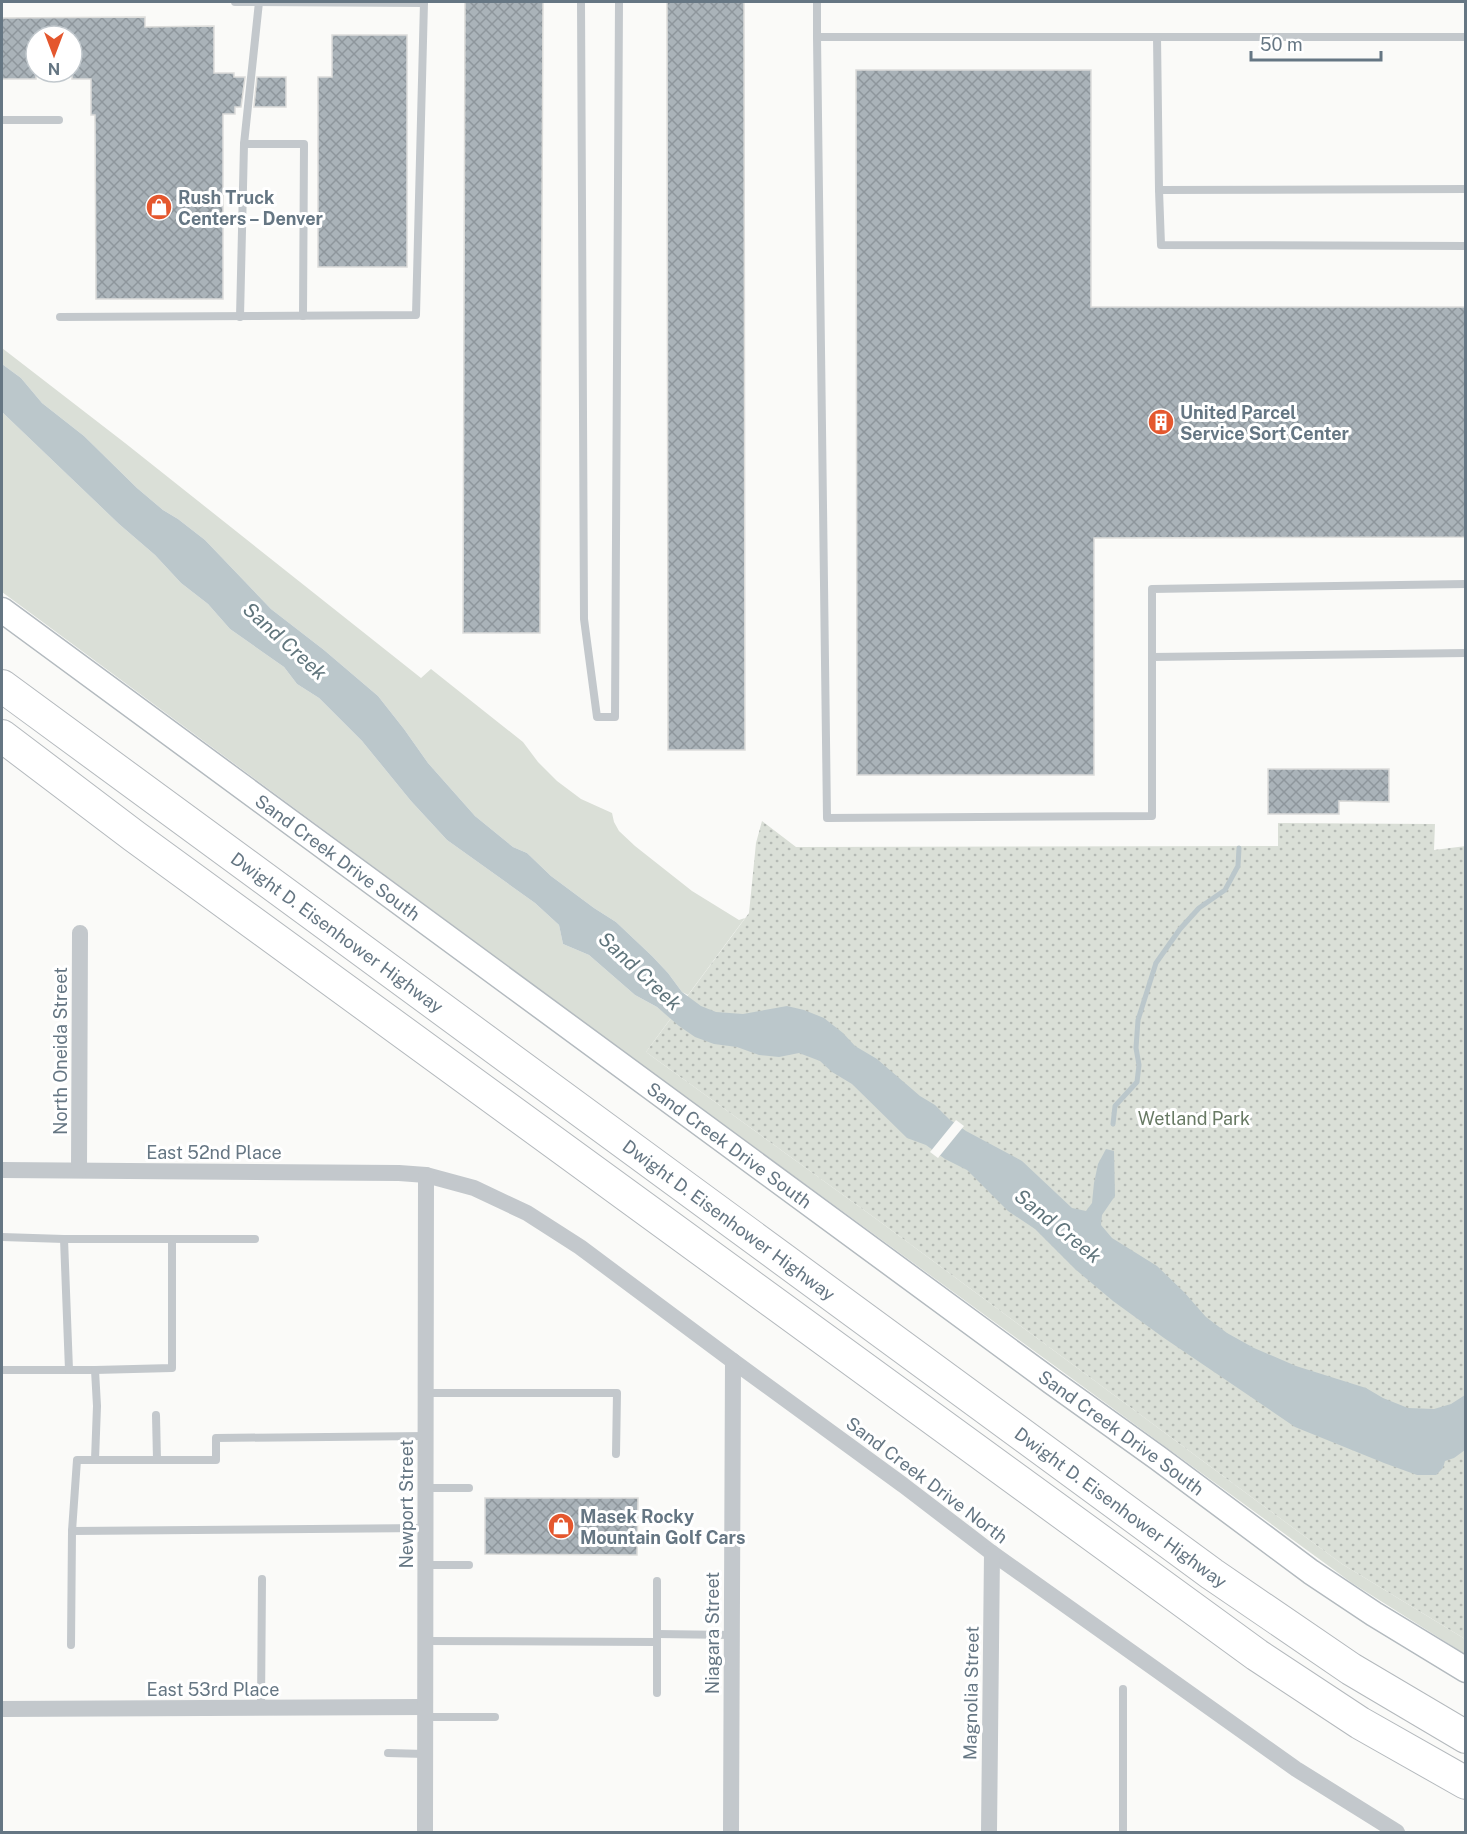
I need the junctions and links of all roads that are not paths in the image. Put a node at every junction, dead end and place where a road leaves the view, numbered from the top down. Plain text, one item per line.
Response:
1 (235, 2) edge
2 (259, 2) edge
3 (424, 2) edge
4 (581, 2) edge
5 (619, 2) edge
6 (817, 2) edge
7 (817, 38) junction
8 (1157, 38) junction
9 (1466, 38) edge
10 (2, 120) edge
11 (59, 120) dead end
12 (244, 144) junction
13 (1466, 189) edge
14 (1159, 190) junction
15 (1466, 246) edge
16 (240, 316) junction
17 (303, 316) junction
18 (60, 317) dead end
19 (1466, 584) edge
20 (2, 610) edge
21 (1466, 653) edge
22 (1152, 657) junction
23 (2, 686) edge
24 (2, 736) edge
25 (80, 933) dead end
26 (2, 1170) edge
27 (80, 1170) junction
28 (426, 1175) junction
29 (2, 1237) edge
30 (64, 1239) junction
31 (172, 1239) junction
32 (255, 1239) dead end
33 (733, 1361) junction
34 (2, 1370) edge
35 (69, 1370) junction
36 (95, 1370) junction
37 (426, 1393) junction
38 (156, 1415) dead end
39 (426, 1436) junction
40 (616, 1454) dead end
41 (95, 1460) junction
42 (157, 1460) junction
43 (425, 1488) junction
44 (469, 1488) dead end
45 (425, 1528) junction
46 (72, 1531) junction
47 (992, 1553) junction
48 (425, 1565) junction
49 (469, 1565) dead end
50 (262, 1579) dead end
51 (657, 1581) dead end
52 (732, 1635) junction
53 (657, 1638) junction
54 (425, 1641) junction
55 (70, 1645) dead end
56 (1466, 1670) edge
57 (1123, 1689) dead end
58 (657, 1693) dead end
59 (2, 1708) edge
60 (261, 1708) junction
61 (425, 1712) junction
62 (495, 1717) dead end
63 (1466, 1737) edge
64 (388, 1753) dead end
65 (425, 1754) junction
66 (1466, 1783) edge
67 (425, 1833) edge
68 (731, 1833) edge
69 (988, 1833) edge
70 (1124, 1833) edge
71 (1397, 1833) edge

1 - 2 lane
2 - 3 lane
2 - 12 lane
3 - 17 lane
4 - 5 lane
6 - 7 lane
7 - 8 lane
7 - 22 lane
8 - 9 lane
8 - 14 lane
10 - 11 lane
12 - 16 lane
12 - 17 lane
13 - 14 lane
14 - 15 lane
16 - 17 lane
16 - 18 lane
19 - 22 lane
20 - 56 main road, Sand Creek Drive South
21 - 22 lane
23 - 63 highway, Dwight D. Eisenhower Highway
24 - 66 highway
25 - 27 street, North Oneida Street
26 - 27 street, East 52nd Place
27 - 28 street, East 52nd Place
28 - 33 street, Sand Creek Drive North
28 - 37 street, Newport Street
29 - 30 lane
30 - 31 lane
30 - 35 lane
31 - 32 lane
31 - 36 lane
33 - 47 street, Sand Creek Drive North
33 - 52 street, Niagara Street
34 - 35 lane
35 - 36 lane
36 - 41 lane
37 - 39 street, Newport Street
37 - 40 lane
38 - 42 lane
39 - 42 lane
39 - 43 street, Newport Street
41 - 42 lane
41 - 46 lane
43 - 44 lane
43 - 45 street, Newport Street
45 - 46 lane
45 - 48 street, Newport Street
46 - 55 lane
47 - 69 street, Magnolia Street
47 - 71 street, Sand Creek Drive North
48 - 49 lane
48 - 54 street, Newport Street
50 - 60 lane
51 - 53 lane
52 - 53 lane
52 - 68 street, Niagara Street
53 - 54 lane
53 - 58 lane
54 - 61 street, Newport Street
57 - 70 lane
59 - 60 street, East 53rd Place
60 - 61 street, East 53rd Place
61 - 62 lane
61 - 65 street, Newport Street
64 - 65 lane
65 - 67 street, Newport Street

